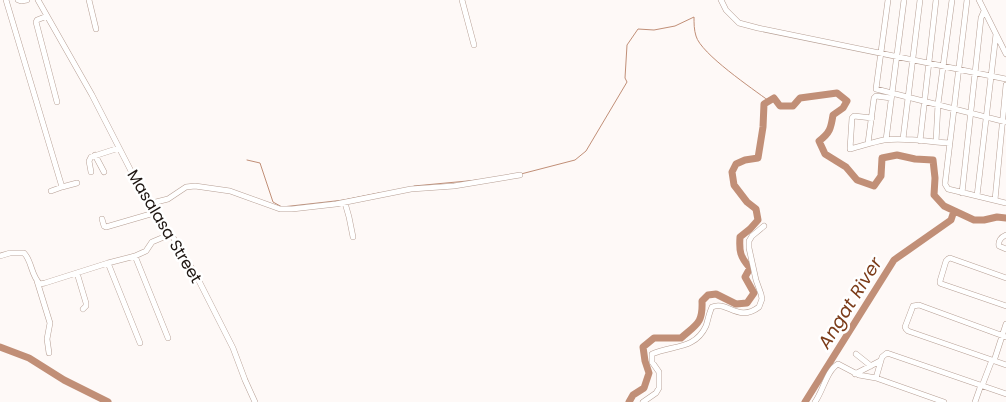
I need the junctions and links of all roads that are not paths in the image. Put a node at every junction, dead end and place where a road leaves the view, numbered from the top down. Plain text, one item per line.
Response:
1 (6, 0) edge
2 (18, 0) edge
3 (27, 0) edge
4 (38, 0) edge
5 (89, 0) edge
6 (462, 0) edge
7 (721, 0) edge
8 (888, 0) edge
9 (904, 0) edge
10 (920, 0) edge
11 (936, 0) edge
12 (952, 0) edge
13 (967, 0) edge
14 (979, 0) edge
15 (984, 11) junction
16 (48, 16) junction
17 (96, 28) dead end
18 (996, 34) junction
19 (474, 45) dead end
20 (880, 53) junction
21 (1006, 54) edge
22 (897, 57) junction
23 (912, 60) junction
24 (929, 63) junction
25 (943, 66) junction
26 (959, 69) junction
27 (975, 73) junction
28 (990, 76) junction
29 (1006, 79) edge
30 (1006, 85) edge
31 (892, 95) junction
32 (908, 96) junction
33 (924, 100) junction
34 (58, 102) dead end
35 (938, 104) junction
36 (954, 108) junction
37 (971, 112) junction
38 (986, 116) junction
39 (872, 118) junction
40 (1004, 121) edge
41 (903, 139) junction
42 (886, 140) junction
43 (920, 140) junction
44 (936, 142) junction
45 (868, 143) junction
46 (950, 144) junction
47 (119, 148) junction
48 (95, 155) junction
49 (91, 172) dead end
50 (104, 172) dead end
51 (520, 176) dead end
52 (78, 182) dead end
53 (62, 187) junction
54 (50, 191) dead end
55 (962, 193) junction
56 (977, 196) junction
57 (995, 200) junction
58 (344, 203) junction
59 (1006, 203) edge
60 (148, 204) junction
61 (154, 213) junction
62 (102, 219) dead end
63 (764, 226) dead end
64 (171, 234) junction
65 (1006, 234) edge
66 (353, 237) dead end
67 (1006, 249) edge
68 (0, 256) edge
69 (135, 256) junction
70 (108, 263) junction
71 (77, 273) junction
72 (1006, 278) edge
73 (36, 281) junction
74 (1006, 306) edge
75 (83, 309) dead end
76 (1006, 324) edge
77 (1004, 336) edge
78 (168, 338) dead end
79 (140, 344) dead end
80 (49, 353) dead end
81 (856, 354) dead end
82 (880, 361) junction
83 (993, 361) junction
84 (1006, 365) edge
85 (871, 366) junction
86 (855, 374) junction
87 (876, 378) junction
88 (982, 386) junction
89 (1006, 394) edge
90 (255, 402) edge
91 (643, 402) edge
92 (815, 402) edge
93 (944, 402) edge
94 (975, 402) edge

1 - 53 street
2 - 3 street
4 - 16 street, Masalasa Street
5 - 17 street
6 - 19 street
7 - 20 street
8 - 20 street
9 - 22 street
10 - 23 street
11 - 24 street
12 - 25 street
13 - 26 street
14 - 15 street
15 - 18 street
15 - 27 street
16 - 34 street
16 - 47 street, Masalasa Street
18 - 21 street
18 - 28 street
20 - 22 street
20 - 31 street
22 - 23 street
22 - 31 street
23 - 24 street
23 - 32 street
24 - 25 street
24 - 33 street
25 - 26 street
25 - 35 street
26 - 27 street
26 - 36 street
27 - 28 street
27 - 37 street
28 - 29 street
28 - 38 street
30 - 40 street
31 - 32 street
31 - 39 street
31 - 42 street
32 - 33 street
32 - 41 street
33 - 35 street
33 - 43 street
35 - 36 street
35 - 44 street
36 - 37 street
36 - 46 street
37 - 38 street
37 - 55 street
38 - 40 street
38 - 56 street
39 - 45 street
39 - 45 street
40 - 57 street
41 - 42 street
41 - 43 street
42 - 45 street
43 - 44 street
44 - 46 street
46 - 55 street
47 - 48 street
47 - 60 street, Masalasa Street
48 - 49 street
48 - 50 street
51 - 58 street
52 - 53 street
53 - 54 street
55 - 56 street
56 - 57 street
57 - 59 street
58 - 60 street
58 - 66 street
60 - 61 street, Masalasa Street
61 - 62 street
61 - 64 street, Masalasa Street
63 - 91 street
64 - 69 street
64 - 90 street, Masalasa Street
65 - 67 street
68 - 73 street
69 - 70 street
69 - 78 street
70 - 71 street
70 - 79 street
71 - 73 street
71 - 75 street
72 - 74 street
73 - 80 street
76 - 77 street
77 - 83 street
77 - 83 street
81 - 85 street
82 - 85 street
82 - 87 street
82 - 88 street
83 - 84 street
83 - 88 street
85 - 86 street
86 - 87 street
86 - 92 street
87 - 93 street
88 - 89 street
88 - 94 street

